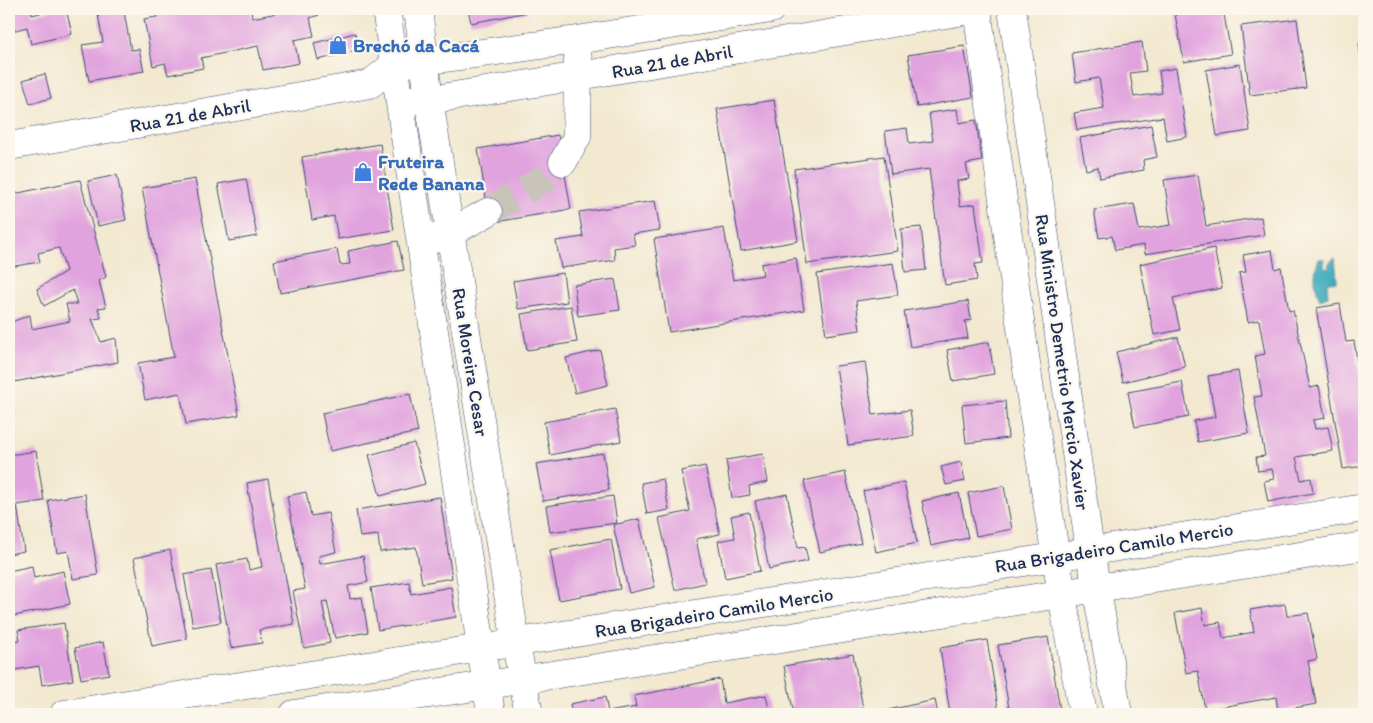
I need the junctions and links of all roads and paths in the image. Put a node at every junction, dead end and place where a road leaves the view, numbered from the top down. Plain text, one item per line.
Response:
1 (386, 9) edge
2 (418, 9) edge
3 (771, 9) edge
4 (976, 9) edge
5 (1012, 9) edge
6 (577, 40) junction
7 (425, 60) junction
8 (394, 65) junction
9 (579, 76) junction
10 (370, 84) junction
11 (429, 100) junction
12 (399, 101) junction
13 (9, 146) edge
14 (563, 162) tunnel mouth
15 (488, 212) tunnel mouth
16 (450, 234) junction
17 (420, 243) junction
18 (1050, 271) junction
19 (1014, 275) junction
20 (493, 502) junction
21 (459, 506) junction
22 (1364, 508) edge
23 (1237, 527) junction
24 (1364, 546) edge
25 (1090, 550) junction
26 (1055, 556) junction
27 (1244, 565) junction
28 (1096, 587) junction
29 (1061, 593) junction
30 (794, 599) junction
31 (804, 634) junction
32 (516, 644) junction
33 (480, 649) junction
34 (522, 680) junction
35 (486, 686) junction
36 (214, 703) edge
37 (1118, 711) edge
38 (64, 714) edge
39 (294, 714) edge
40 (491, 714) edge
41 (528, 714) edge
42 (1083, 714) edge

1 - 8 street, Rua Moreira Cesar
2 - 7 street, Rua Moreira Cesar
3 - 6 street, Rua 21 de Abril
4 - 9 street, Rua 21 de Abril
4 - 19 street, Rua Ministro Demetrio Mercio Xavier
5 - 18 street, Rua Ministro Demetrio Mercio Xavier
6 - 7 street, Rua 21 de Abril
6 - 9 street
7 - 8 street, Rua 21 de Abril
7 - 11 street, Rua Moreira Cesar
8 - 10 street, Rua 21 de Abril
8 - 12 street, Rua Moreira Cesar
9 - 11 street, Rua 21 de Abril
9 - 14 street
10 - 12 street
10 - 13 street, Rua 21 de Abril
11 - 12 street, Rua 21 de Abril
11 - 16 street, Rua Moreira Cesar
12 - 17 street, Rua Moreira Cesar
15 - 16 street
16 - 17 street
16 - 20 street, Rua Moreira Cesar
17 - 21 street, Rua Moreira Cesar
18 - 19 street
18 - 25 street, Rua Ministro Demetrio Mercio Xavier
19 - 26 street, Rua Ministro Demetrio Mercio Xavier
20 - 21 street
20 - 32 street, Rua Moreira Cesar
21 - 33 street, Rua Moreira Cesar
22 - 23 street, Rua Brigadeiro Camilo Mercio
23 - 25 street, Rua Brigadeiro Camilo Mercio
23 - 27 street
24 - 27 street, Rua Brigadeiro Camilo Mercio
25 - 26 street, Rua Brigadeiro Camilo Mercio
25 - 28 street, Rua Ministro Demetrio Mercio Xavier
26 - 29 street, Rua Ministro Demetrio Mercio Xavier
26 - 30 street, Rua Brigadeiro Camilo Mercio
27 - 28 street, Rua Brigadeiro Camilo Mercio
28 - 29 street, Rua Brigadeiro Camilo Mercio
28 - 37 street, Rua Ministro Demetrio Mercio Xavier
29 - 31 street, Rua Brigadeiro Camilo Mercio
29 - 42 street, Rua Ministro Demetrio Mercio Xavier
30 - 31 street
30 - 32 street, Rua Brigadeiro Camilo Mercio
31 - 34 street, Rua Brigadeiro Camilo Mercio
32 - 33 street, Rua Brigadeiro Camilo Mercio
32 - 34 street, Rua Moreira Cesar
33 - 35 street, Rua Moreira Cesar
33 - 36 street, Rua Brigadeiro Camilo Mercio
34 - 35 street, Rua Brigadeiro Camilo Mercio
34 - 41 street, Rua Moreira Cesar
35 - 39 street, Rua Brigadeiro Camilo Mercio
35 - 40 street, Rua Moreira Cesar
36 - 38 street, Rua Brigadeiro Camilo Mercio
37 - 42 street

